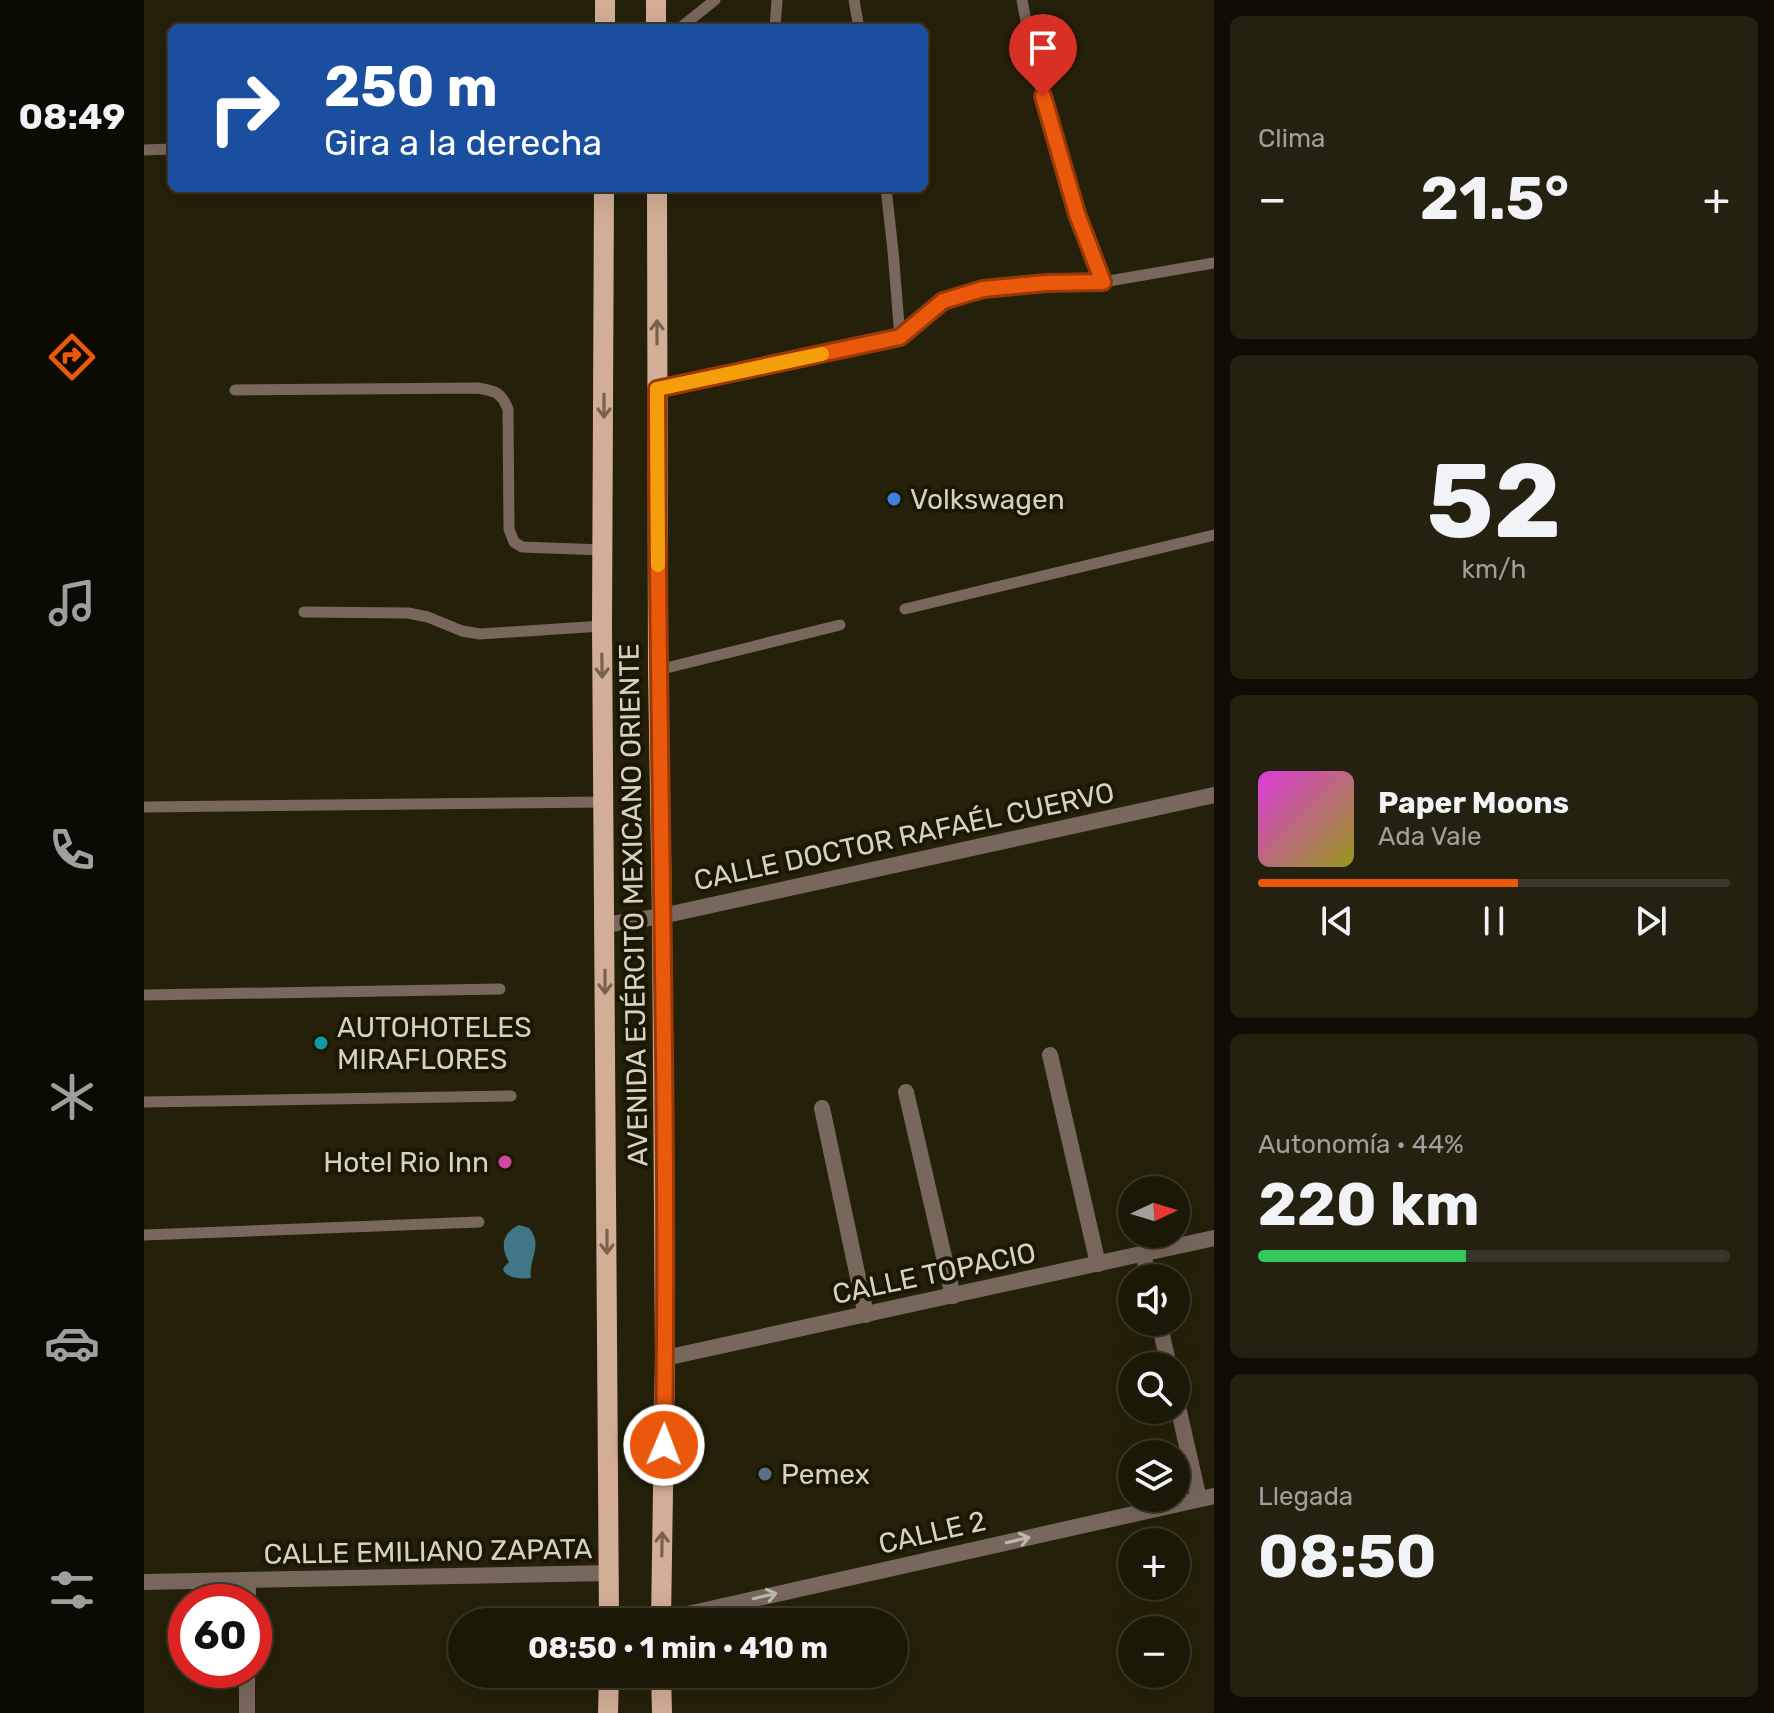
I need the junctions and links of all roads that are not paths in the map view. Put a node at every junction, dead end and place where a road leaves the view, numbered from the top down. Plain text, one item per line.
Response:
1 (605, 0) edge
2 (656, 0) edge
3 (715, 0) edge
4 (777, 0) edge
5 (854, 0) edge
6 (1022, 0) edge
7 (605, 24) edge
8 (656, 24) edge
9 (685, 24) edge
10 (775, 24) edge
11 (858, 24) edge
12 (168, 149) edge
13 (144, 150) edge
14 (604, 192) edge
15 (657, 192) edge
16 (886, 192) edge
17 (1214, 263) edge
18 (1103, 282) junction
19 (900, 337) junction
20 (657, 389) junction
21 (235, 390) dead end
22 (1214, 535) edge
23 (604, 550) junction
24 (905, 609) dead end
25 (304, 612) dead end
26 (840, 625) dead end
27 (602, 626) junction
28 (658, 670) junction
29 (1214, 795) edge
30 (604, 802) junction
31 (144, 807) edge
32 (662, 916) junction
33 (605, 925) junction
34 (500, 989) dead end
35 (144, 995) edge
36 (1050, 1055) dead end
37 (906, 1092) dead end
38 (511, 1096) dead end
39 (144, 1102) edge
40 (822, 1108) dead end
41 (479, 1222) dead end
42 (144, 1235) edge
43 (1214, 1238) edge
44 (1143, 1254) junction
45 (1098, 1264) junction
46 (1146, 1264) edge
47 (953, 1296) junction
48 (866, 1315) junction
49 (665, 1358) junction
50 (1184, 1424) edge
51 (1206, 1498) edge
52 (609, 1573) junction
53 (248, 1581) joint
54 (144, 1582) edge
55 (609, 1608) edge
56 (661, 1608) edge
57 (719, 1608) edge
58 (247, 1688) edge
59 (609, 1688) edge
60 (661, 1688) edge
61 (247, 1713) edge
62 (608, 1713) edge
63 (662, 1713) edge

1 - 7 main road
2 - 8 main road
3 - 9 lane
4 - 10 lane
5 - 11 lane
6 - 18 lane
12 - 13 lane
14 -> 23 main road, AVENIDA EJÉRCITO MEXICANO ORIENTE
20 -> 15 main road, AVENIDA EJÉRCITO MEXICANO ORIENTE
16 - 19 lane
17 - 18 lane
18 - 19 lane
19 - 20 lane
20 - 28 main road, AVENIDA EJÉRCITO MEXICANO ORIENTE
21 - 23 lane
22 - 24 lane
23 - 27 main road, AVENIDA EJÉRCITO MEXICANO ORIENTE
25 - 27 lane
26 - 28 lane
27 -> 30 main road, AVENIDA EJÉRCITO MEXICANO ORIENTE
28 - 32 main road, AVENIDA EJÉRCITO MEXICANO ORIENTE
29 - 32 street, CALLE DOCTOR RAFAÉL CUERVO
30 - 31 lane
30 - 33 main road, AVENIDA EJÉRCITO MEXICANO ORIENTE
32 - 33 street, CALLE DOCTOR RAFAÉL CUERVO
32 - 49 main road, AVENIDA EJÉRCITO MEXICANO ORIENTE
33 -> 52 main road, AVENIDA EJÉRCITO MEXICANO ORIENTE
34 - 35 lane
36 - 45 street
37 - 47 street
38 - 39 lane
40 - 48 street
41 - 42 lane
43 - 44 street, CALLE TOPACIO
44 - 45 street, CALLE TOPACIO
44 - 46 street
45 - 47 street, CALLE TOPACIO
47 - 48 street, CALLE TOPACIO
48 - 49 street, CALLE TOPACIO
56 -> 49 main road, AVENIDA EJÉRCITO MEXICANO ORIENTE
50 - 51 street
57 -> 51 street, CALLE 2
52 - 53 street, CALLE EMILIANO ZAPATA
52 - 55 main road, AVENIDA EJÉRCITO MEXICANO ORIENTE
53 - 54 street, CALLE EMILIANO ZAPATA
58 - 61 street
59 - 62 main road
60 - 63 main road

